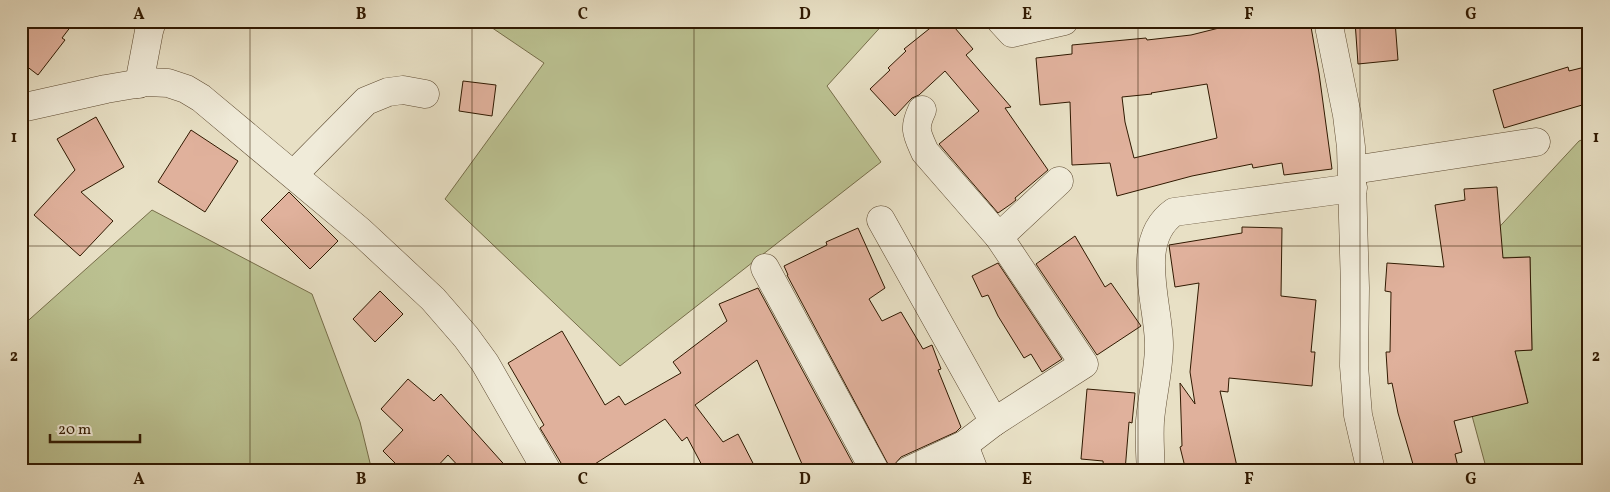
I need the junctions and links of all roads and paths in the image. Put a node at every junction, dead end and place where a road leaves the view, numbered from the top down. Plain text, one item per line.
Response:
1 (152, 21) edge
2 (1000, 21) edge
3 (1064, 21) edge
4 (1328, 21) edge
5 (139, 84) junction
6 (425, 94) dead end
7 (21, 108) edge
8 (922, 110) dead end
9 (1536, 142) dead end
10 (294, 174) junction
11 (1353, 179) junction
12 (1059, 181) dead end
13 (881, 220) dead end
14 (998, 237) junction
15 (765, 268) dead end
16 (994, 422) junction
17 (964, 445) junction
18 (547, 471) edge
19 (875, 471) edge
20 (908, 471) edge
21 (974, 471) edge
22 (1151, 471) edge
23 (1371, 471) edge

1 - 5 street
2 - 3 street
4 - 11 street
5 - 7 street
5 - 10 street
6 - 10 street
8 - 14 street
9 - 11 street
10 - 18 street
11 - 22 street
11 - 23 street
12 - 14 street
13 - 16 street
14 - 16 street
15 - 19 street
16 - 17 street
17 - 20 street
17 - 21 street

